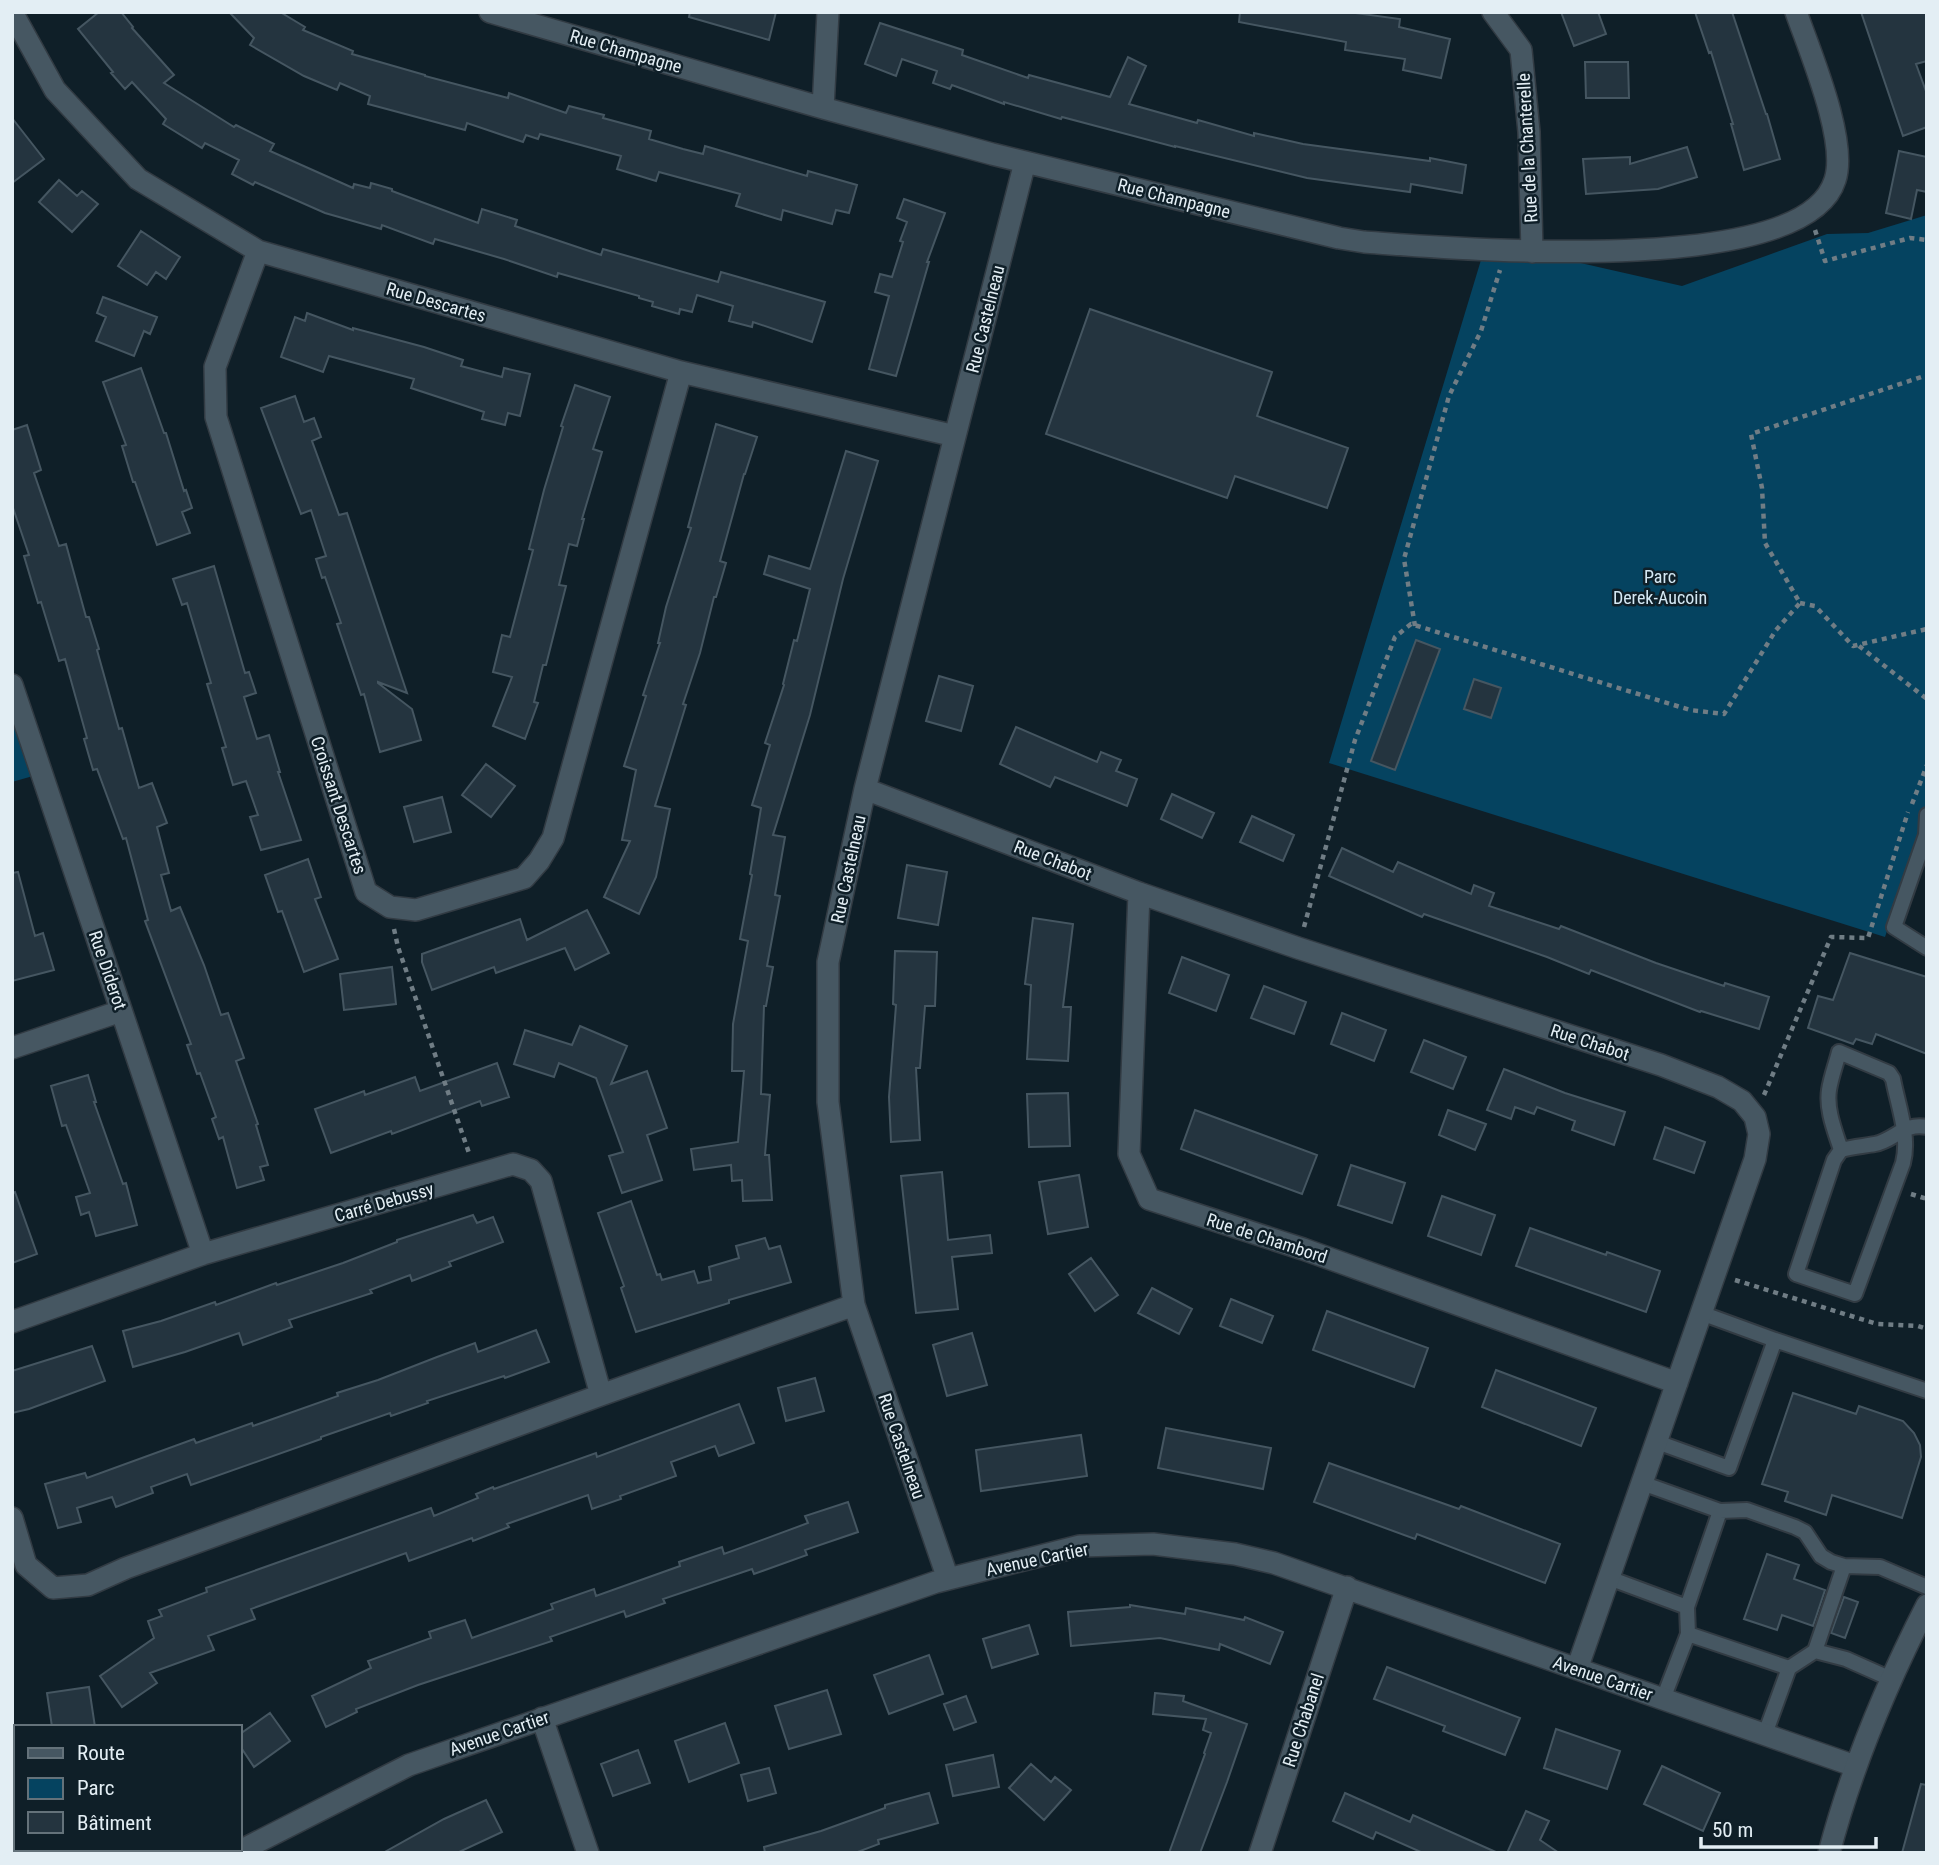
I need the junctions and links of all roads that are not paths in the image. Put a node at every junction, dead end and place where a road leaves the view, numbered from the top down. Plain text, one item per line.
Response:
1 (12, 12) edge
2 (490, 12) edge
3 (828, 12) edge
4 (1493, 12) edge
5 (1796, 12) edge
6 (525, 17) edge
7 (823, 108) junction
8 (1025, 162) junction
9 (258, 251) junction
10 (1532, 252) junction
11 (681, 372) junction
12 (955, 436) junction
13 (12, 685) edge
14 (865, 789) junction
15 (1927, 815) edge
16 (1139, 893) junction
17 (1927, 948) edge
18 (121, 1011) junction
19 (12, 1048) edge
20 (1927, 1127) edge
21 (1903, 1130) junction
22 (1841, 1150) junction
23 (203, 1254) junction
24 (854, 1305) junction
25 (1701, 1313) junction
26 (12, 1322) edge
27 (1775, 1340) junction
28 (1677, 1382) junction
29 (1927, 1391) edge
30 (601, 1395) junction
31 (1657, 1442) junction
32 (1642, 1483) junction
33 (1720, 1511) junction
34 (12, 1518) edge
35 (1844, 1566) junction
36 (1609, 1578) junction
37 (948, 1579) junction
38 (1347, 1587) junction
39 (1927, 1587) edge
40 (1927, 1605) edge
41 (1687, 1606) junction
42 (1688, 1634) junction
43 (1815, 1651) junction
44 (1789, 1668) junction
45 (1577, 1669) junction
46 (1891, 1679) junction
47 (1664, 1699) junction
48 (542, 1718) junction
49 (1765, 1734) junction
50 (1855, 1766) junction
51 (242, 1850) edge
52 (1262, 1852) edge
53 (589, 1853) edge
54 (1829, 1853) edge

1 - 9 street, Rue Descartes
2 - 6 street, Rue Champagne
3 - 7 street
4 - 10 street, Rue de la Chanterelle
5 - 10 street, Rue Champagne
6 - 7 street, Rue Champagne
7 - 8 street, Rue Champagne
8 - 10 street, Rue Champagne
8 - 12 street, Rue Castelneau
9 - 11 street, Rue Descartes
9 - 11 street, Croissant Descartes
11 - 12 street, Rue Descartes
12 - 14 street, Rue Castelneau
13 - 18 street, Rue Diderot
14 - 16 street, Rue Chabot
14 - 24 street, Rue Castelneau
15 - 17 lane
16 - 25 street, Rue Chabot
16 - 28 street, Rue de Chambord
18 - 19 street
18 - 23 street, Rue Diderot
20 - 21 lane
21 - 22 lane
21 - 22 lane
21 - 22 lane
23 - 26 street, Carré Debussy
23 - 30 street, Carré Debussy
24 - 30 street
24 - 37 street, Rue Castelneau
25 - 27 lane
25 - 28 street
27 - 29 lane
27 - 31 lane
28 - 31 street
30 - 34 street
31 - 32 street
32 - 33 lane
32 - 36 street
33 - 35 lane
33 - 41 lane
35 - 39 lane
35 - 43 lane
36 - 41 lane
36 - 45 street
37 - 38 street, Avenue Cartier
37 - 48 street, Avenue Cartier
38 - 45 street, Avenue Cartier
38 - 52 street, Rue Chabanel
40 - 46 street
41 - 42 lane
42 - 44 lane
42 - 47 lane
43 - 44 lane
43 - 46 lane
44 - 49 lane
45 - 47 street, Avenue Cartier
46 - 50 street
47 - 49 street, Avenue Cartier
48 - 51 street, Avenue Cartier
48 - 53 street
49 - 50 street, Avenue Cartier
50 - 54 street

